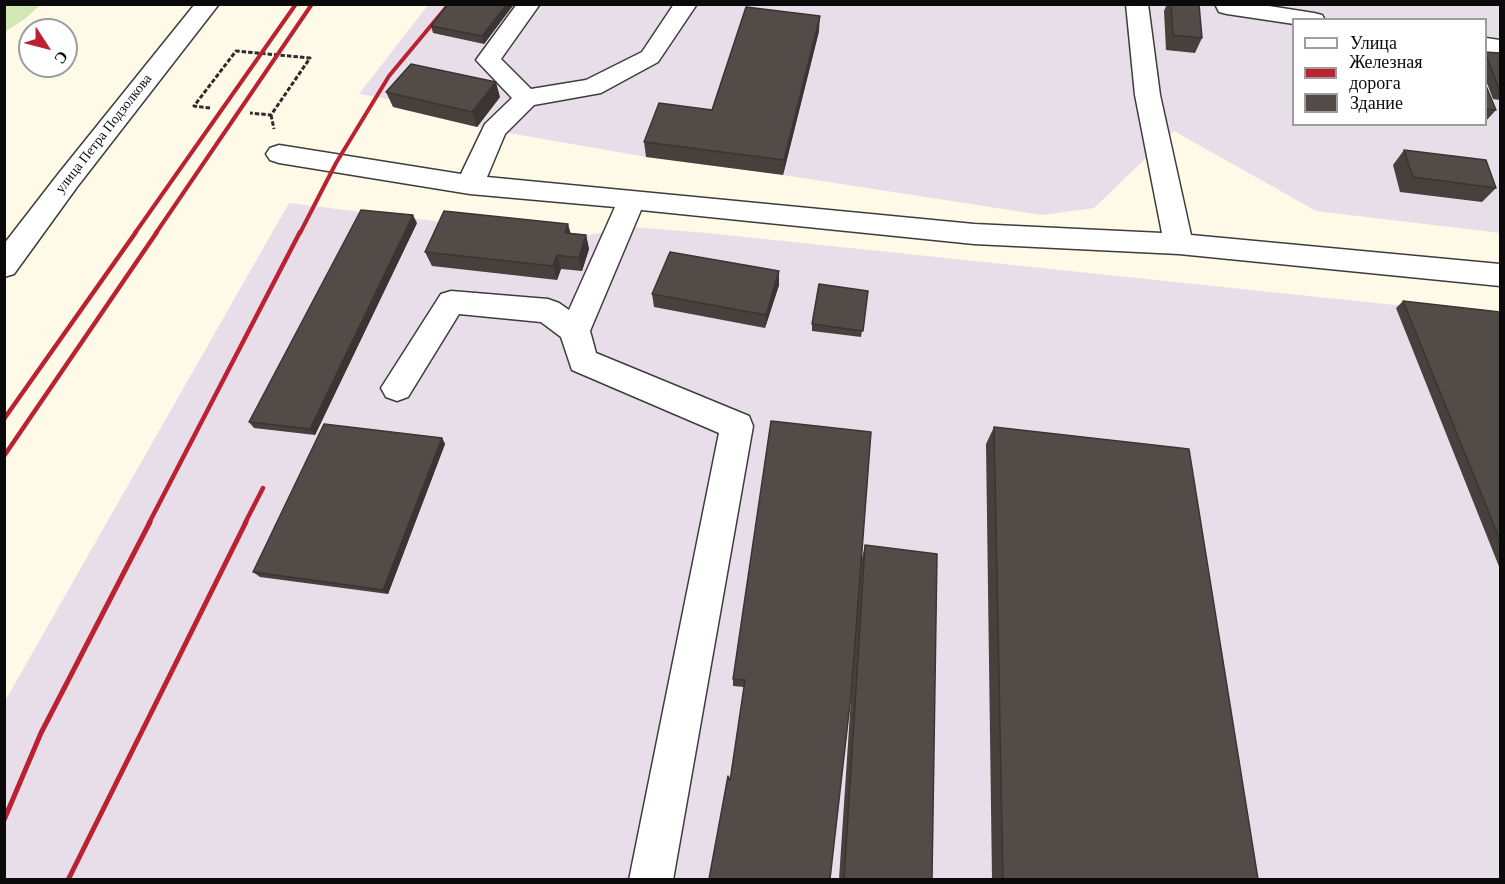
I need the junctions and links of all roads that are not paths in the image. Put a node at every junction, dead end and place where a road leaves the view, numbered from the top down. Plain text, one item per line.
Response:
1 (208, 4) edge
2 (529, 4) edge
3 (686, 4) edge
4 (1137, 4) edge
5 (1226, 4) edge
6 (1301, 18) edge
7 (526, 98) junction
8 (279, 154) dead end
9 (470, 185) junction
10 (632, 199) junction
11 (1179, 244) junction
12 (4, 266) edge
13 (1500, 275) edge
14 (575, 331) junction
15 (398, 388) dead end
16 (651, 879) edge

1 - 12 street, улица Петра Подзолкова
2 - 7 street
3 - 7 street
4 - 11 street
5 - 6 street
7 - 9 street
8 - 9 street
9 - 10 street
10 - 11 street
10 - 14 street
11 - 13 street
14 - 15 street
14 - 16 street

